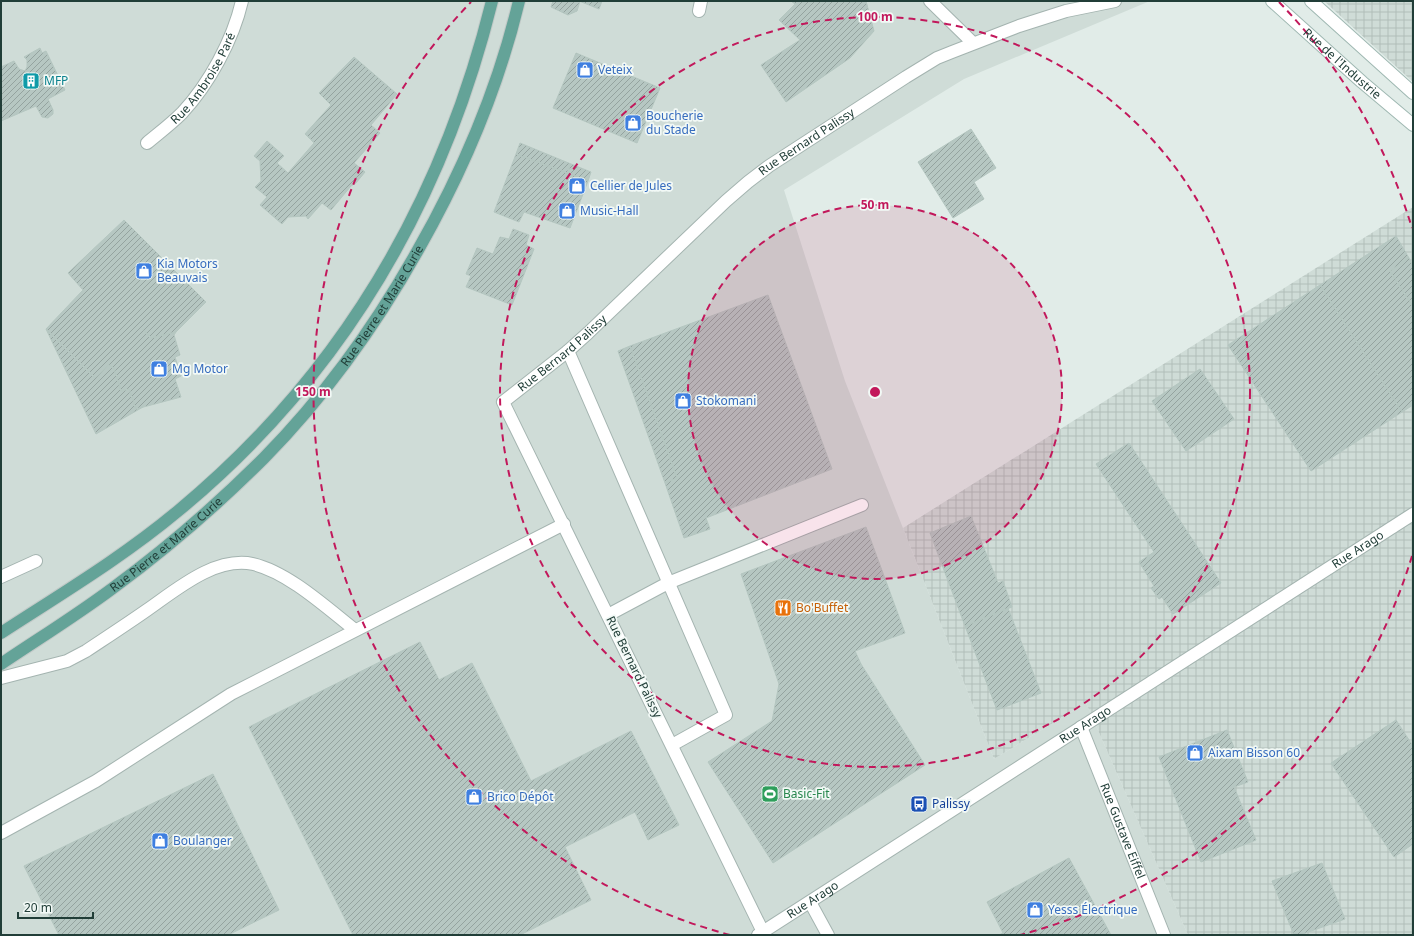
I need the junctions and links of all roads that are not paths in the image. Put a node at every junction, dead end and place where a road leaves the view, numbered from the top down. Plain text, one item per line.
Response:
1 (242, 1) edge
2 (492, 1) edge
3 (519, 1) edge
4 (930, 1) edge
5 (1115, 1) edge
6 (1272, 1) edge
7 (1311, 1) edge
8 (972, 43) junction
9 (1413, 93) edge
10 (1413, 125) edge
11 (147, 143) dead end
12 (568, 351) junction
13 (862, 505) dead end
14 (1413, 514) edge
15 (564, 524) junction
16 (36, 560) dead end
17 (1, 577) edge
18 (668, 583) junction
19 (608, 615) junction
20 (356, 630) junction
21 (1, 633) edge
22 (1, 664) edge
23 (1, 678) edge
24 (1081, 727) junction
25 (672, 745) junction
26 (1, 833) edge
27 (810, 902) junction
28 (761, 933) edge
29 (828, 935) edge
30 (1164, 935) edge

1 - 11 street, Rue Ambroise Paré
2 - 21 main road, Rue Pierre et Marie Curie
3 - 22 main road, Rue Pierre et Marie Curie
4 - 8 street
5 - 8 street, Rue Bernard Palissy
6 - 10 street, Rue de l'Industrie
7 - 9 street
8 - 12 street, Rue Bernard Palissy
12 - 15 street, Rue Bernard Palissy
12 - 18 street
13 - 18 street
14 - 24 street, Rue Arago
15 - 19 street, Rue Bernard Palissy
15 - 20 street
16 - 17 street
18 - 19 street
18 - 25 street
19 - 25 street, Rue Bernard Palissy
20 - 23 street
20 - 26 street
24 - 27 street, Rue Arago
24 - 30 street, Rue Gustave Eiffel
25 - 28 street, Rue Bernard Palissy
27 - 28 street, Rue Arago
27 - 29 street

